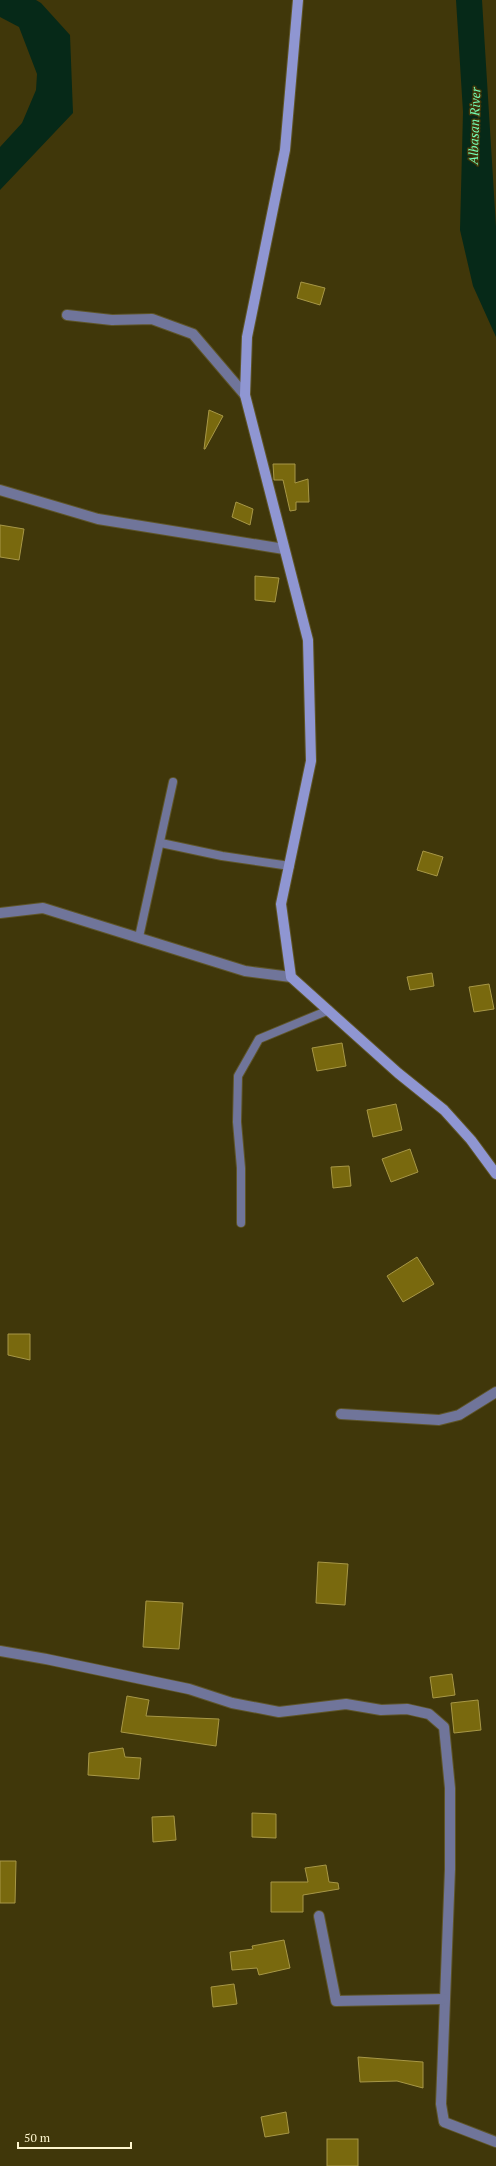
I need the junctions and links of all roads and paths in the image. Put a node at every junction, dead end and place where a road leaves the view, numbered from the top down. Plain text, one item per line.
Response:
1 (298, 0) edge
2 (67, 315) dead end
3 (245, 395) junction
4 (0, 490) edge
5 (284, 549) junction
6 (173, 782) dead end
7 (161, 843) junction
8 (290, 866) junction
9 (0, 913) edge
10 (139, 937) junction
11 (291, 977) junction
12 (329, 1010) junction
13 (496, 1174) edge
14 (241, 1223) dead end
15 (496, 1392) edge
16 (340, 1414) dead end
17 (0, 1651) edge
18 (319, 1916) dead end
19 (444, 1999) junction
20 (496, 2142) edge

1 - 3 street
2 - 3 street
3 - 5 street
4 - 5 street
5 - 8 street
6 - 7 lane
7 - 8 lane
7 - 10 lane
8 - 11 street
9 - 10 street
10 - 11 street
11 - 12 street
12 - 13 street
12 - 14 lane
15 - 16 street
17 - 19 street
18 - 19 street
19 - 20 street

